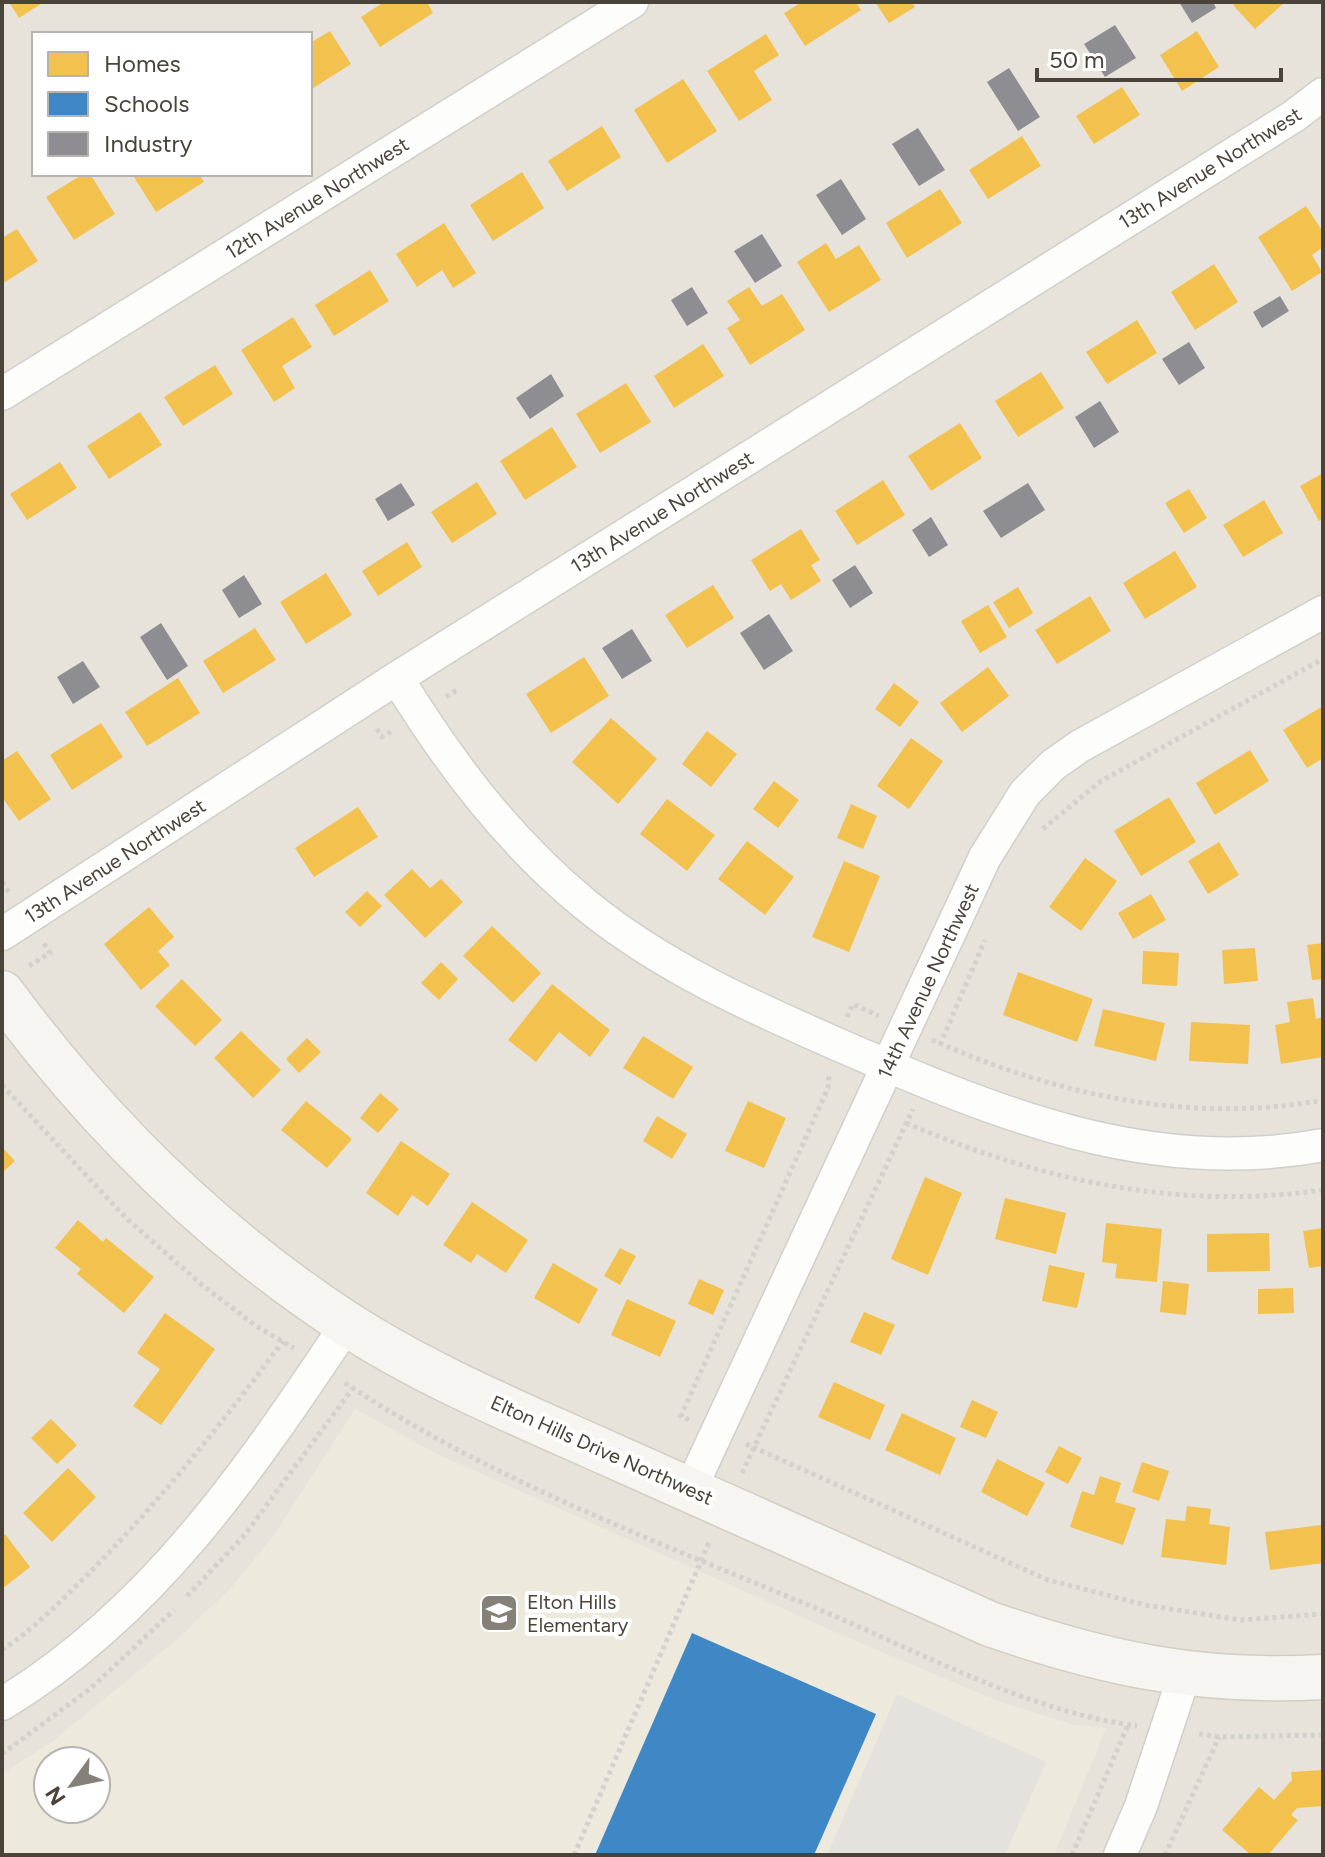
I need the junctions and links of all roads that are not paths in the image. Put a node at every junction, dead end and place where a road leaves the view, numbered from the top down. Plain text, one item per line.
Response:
1 (632, 2) edge
2 (1323, 94) edge
3 (2, 394) edge
4 (1323, 612) edge
5 (397, 678) junction
6 (2, 934) edge
7 (2, 993) edge
8 (888, 1066) junction
9 (1323, 1145) edge
10 (347, 1324) junction
11 (690, 1490) junction
12 (1185, 1673) junction
13 (1323, 1677) edge
14 (2, 1704) edge
15 (1120, 1855) edge

1 - 3 street, 12th Avenue Northwest
2 - 5 street, 13th Avenue Northwest
4 - 8 street, 14th Avenue Northwest
5 - 6 street, 13th Avenue Northwest
5 - 8 street
7 - 10 main road, Elton Hills Drive Northwest
8 - 9 street
8 - 11 street, 14th Avenue Northwest
10 - 11 main road, Elton Hills Drive Northwest
10 - 14 street
11 - 12 main road, Elton Hills Drive Northwest
12 - 13 main road, Elton Hills Drive Northwest
12 - 15 street

